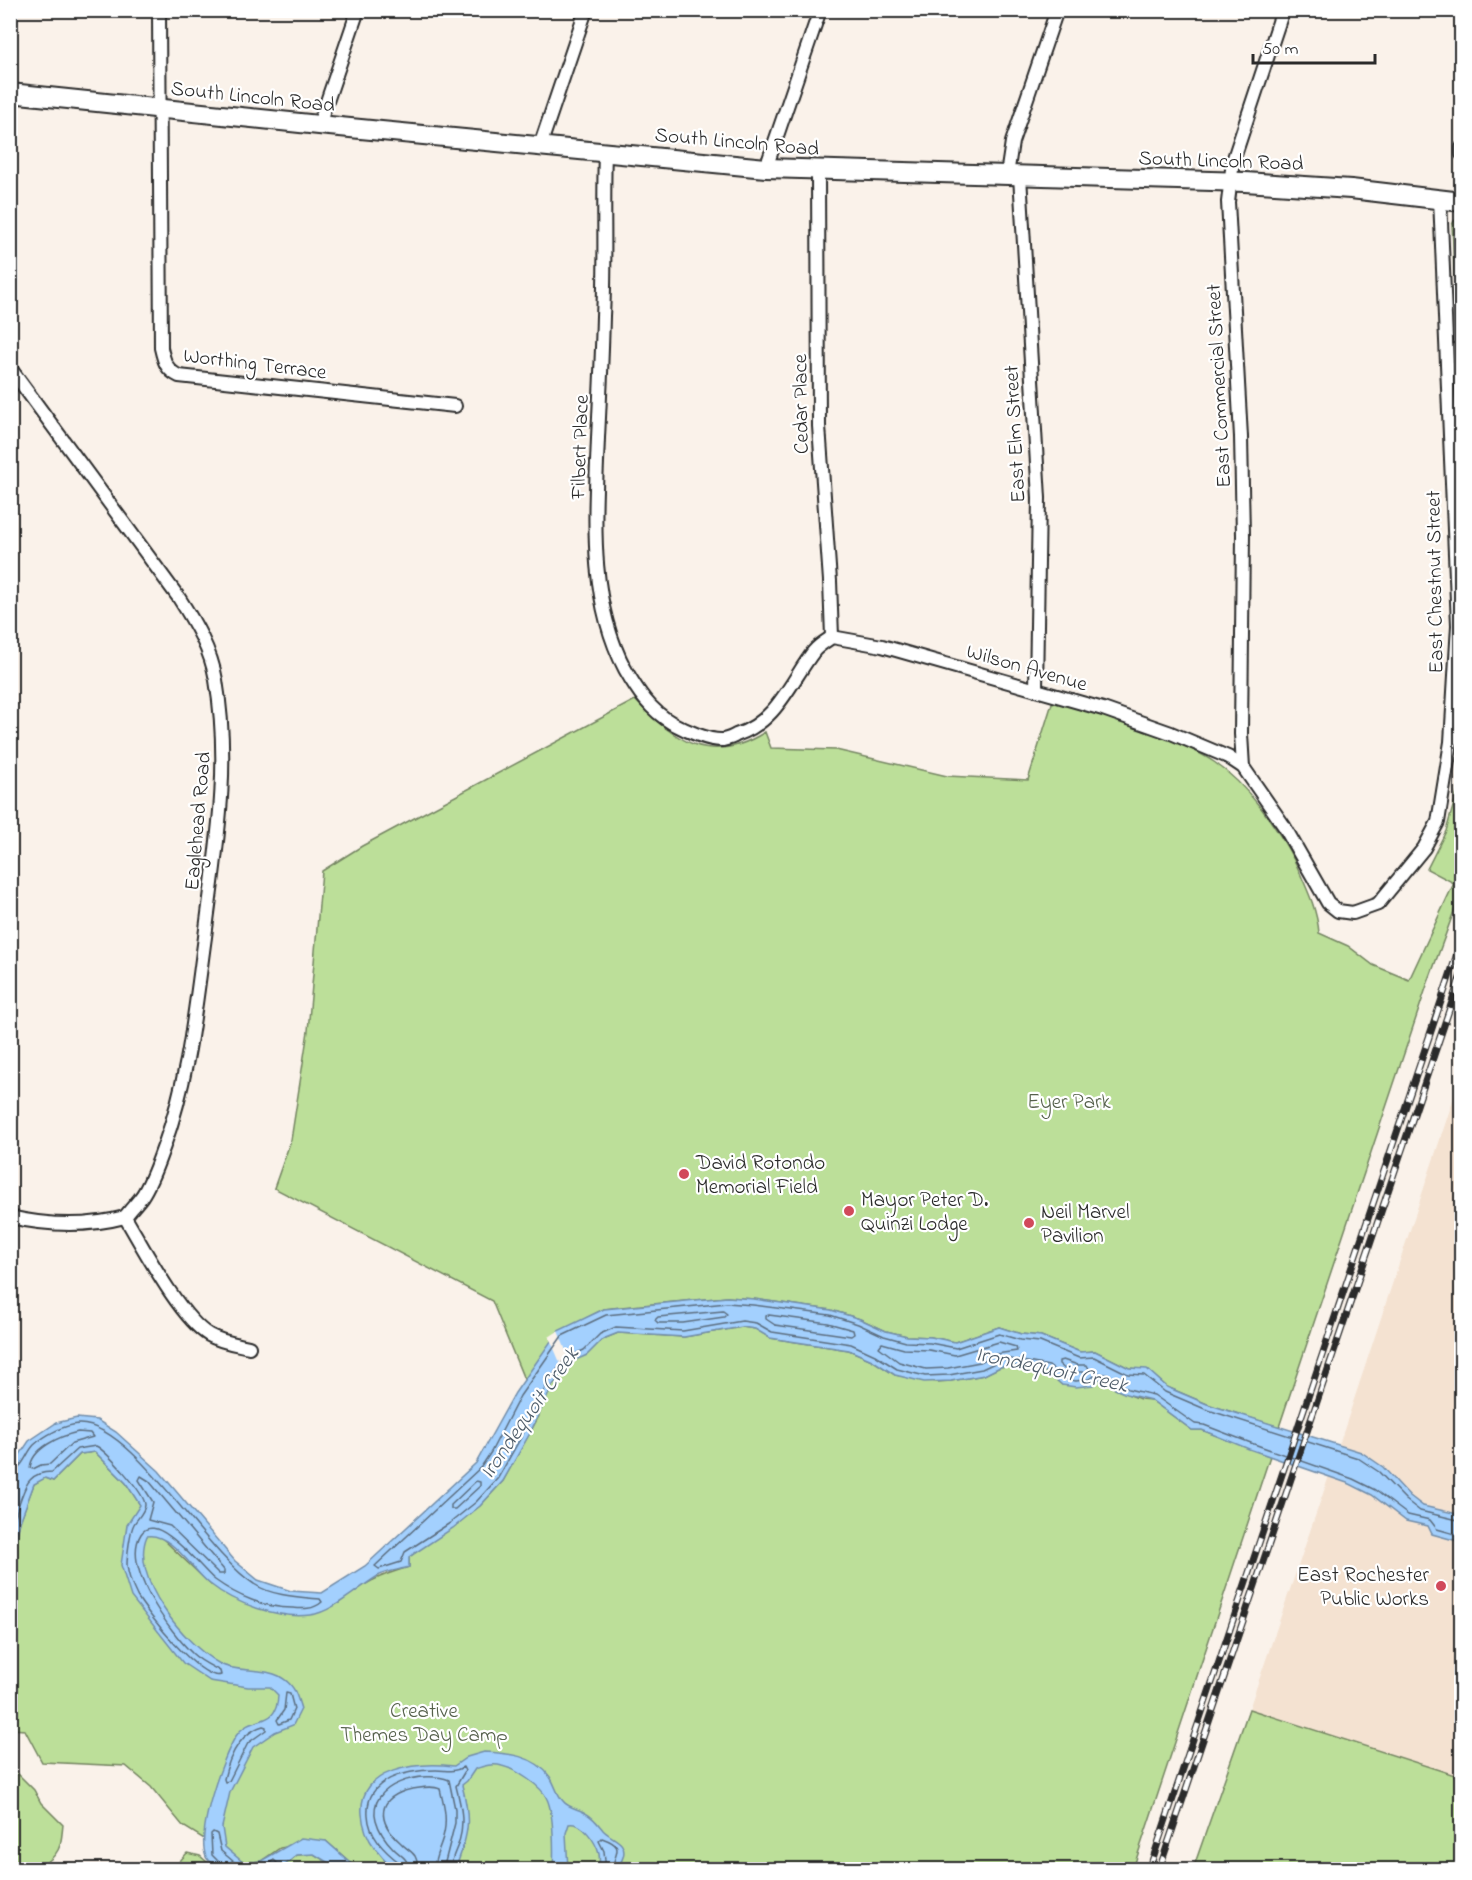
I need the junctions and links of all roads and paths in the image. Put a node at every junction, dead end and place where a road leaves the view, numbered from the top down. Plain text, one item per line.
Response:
1 (159, 10) edge
2 (358, 10) edge
3 (586, 10) edge
4 (820, 10) edge
5 (1057, 10) edge
6 (1283, 10) edge
7 (10, 93) edge
8 (161, 109) junction
9 (319, 125) junction
10 (540, 146) junction
11 (1461, 148) edge
12 (605, 153) junction
13 (1461, 154) edge
14 (766, 168) junction
15 (818, 171) junction
16 (1014, 175) junction
17 (1230, 182) junction
18 (1440, 198) junction
19 (1461, 202) edge
20 (10, 369) edge
21 (455, 406) dead end
22 (832, 637) junction
23 (1036, 690) junction
24 (1243, 767) junction
25 (1338, 911) joint
26 (124, 1216) junction
27 (10, 1217) edge
28 (249, 1347) dead end

1 - 8 street
2 - 9 street
3 - 10 street
4 - 14 street
5 - 16 street, East Elm Street
6 - 17 street, East Commercial Street
7 - 8 street, South Lincoln Road
8 - 9 street, South Lincoln Road
8 - 21 street, Worthing Terrace
9 - 10 street, South Lincoln Road
10 - 12 street, South Lincoln Road
11 - 13 street
12 - 14 street, South Lincoln Road
12 - 22 street, Filbert Place
14 - 15 street, South Lincoln Road
15 - 16 street, South Lincoln Road
15 - 22 street, Cedar Place
16 - 17 street, South Lincoln Road
16 - 23 street, East Elm Street
17 - 18 street, South Lincoln Road
17 - 24 street, East Commercial Street
18 - 19 street, South Lincoln Road
18 - 25 street, East Chestnut Street
20 - 26 street, Eaglehead Road
22 - 23 street, Wilson Avenue
23 - 24 street, Wilson Avenue
24 - 25 street, Wilson Avenue
26 - 27 street
26 - 28 street

